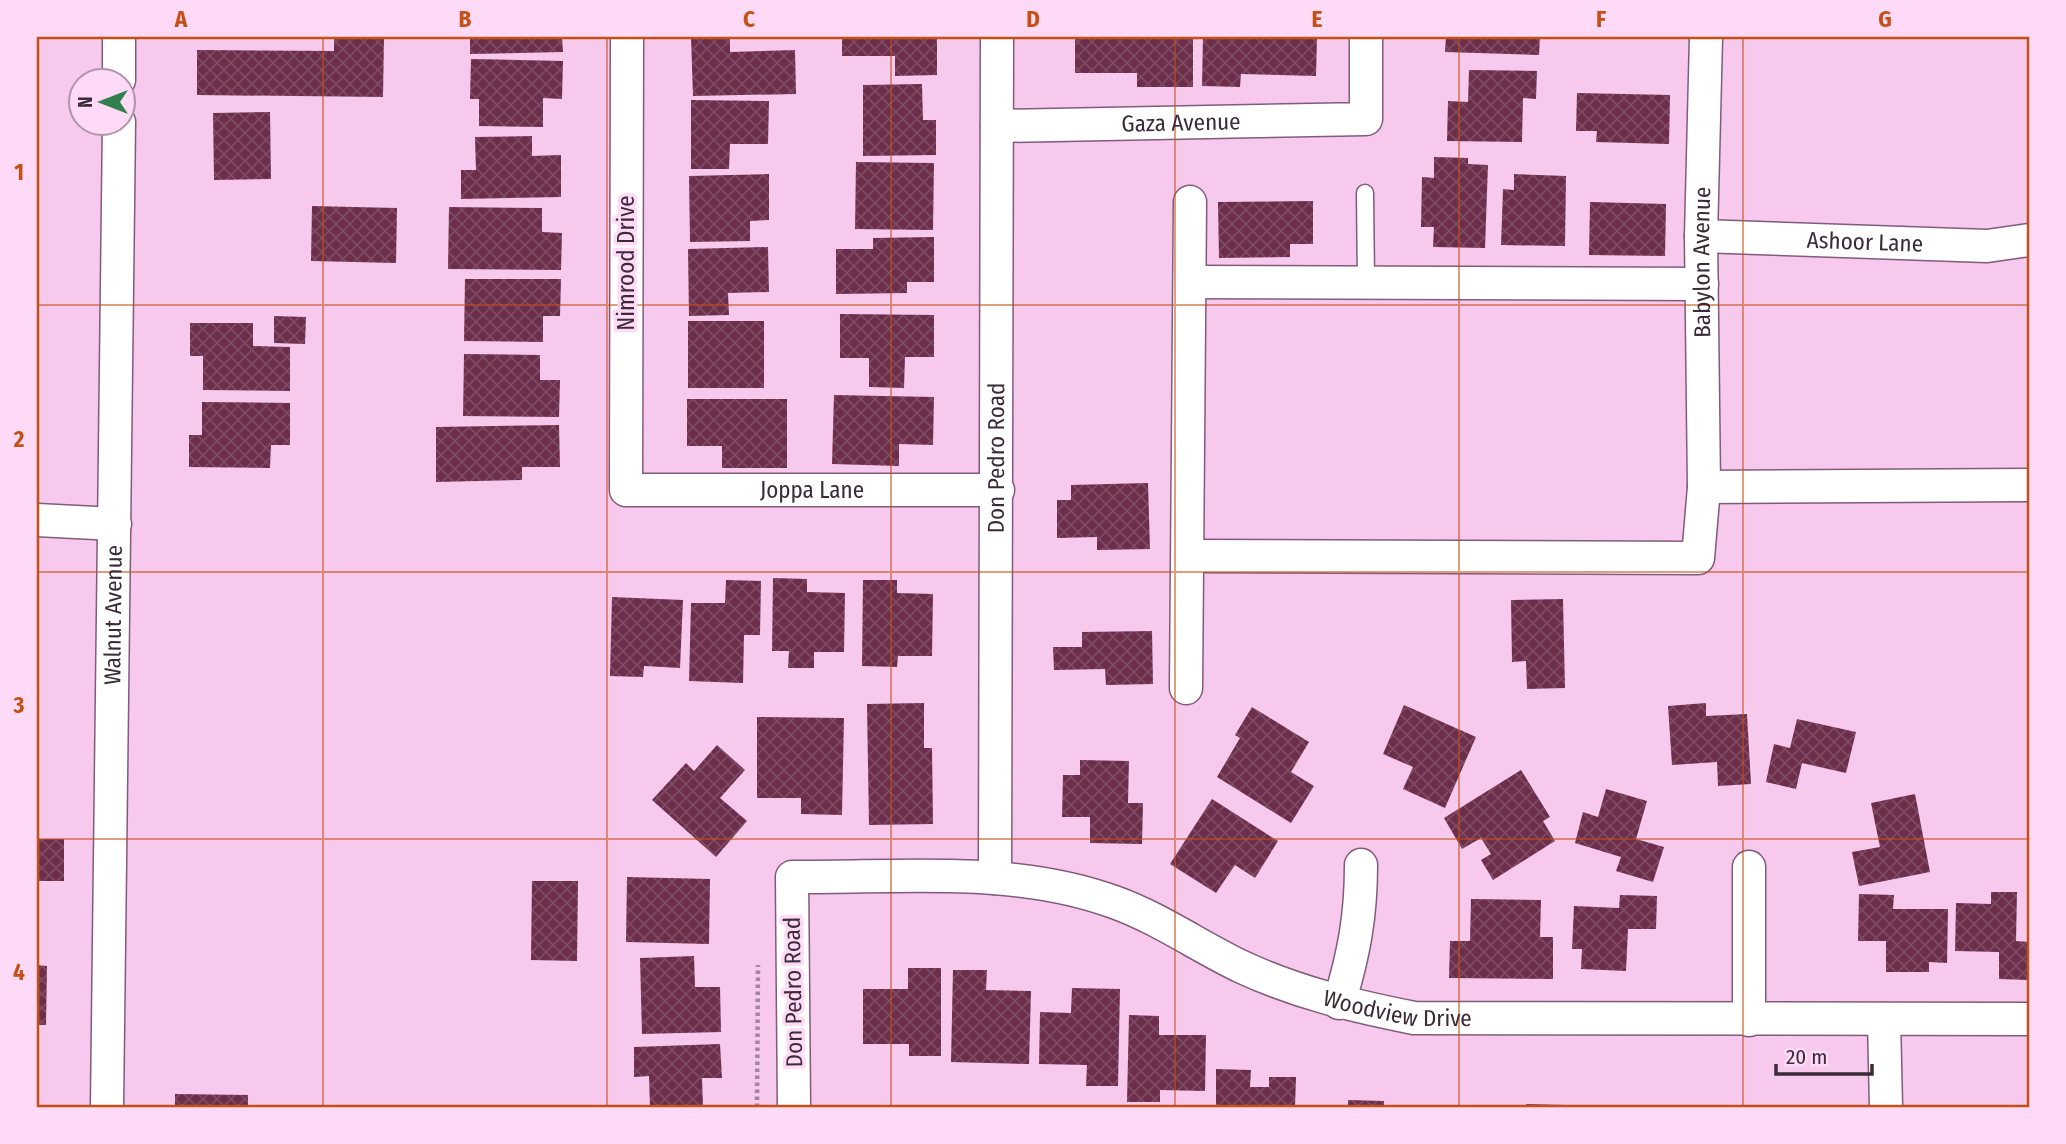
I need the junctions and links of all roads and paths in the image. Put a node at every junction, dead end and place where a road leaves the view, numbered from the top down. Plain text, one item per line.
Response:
1 (120, 37) edge
2 (627, 37) edge
3 (997, 37) edge
4 (1366, 37) edge
5 (1706, 37) edge
6 (119, 66) edge
7 (997, 126) junction
8 (119, 136) edge
9 (1365, 192) dead end
10 (1190, 202) dead end
11 (1701, 236) junction
12 (2029, 240) edge
13 (1190, 282) junction
14 (1366, 283) junction
15 (1702, 284) junction
16 (2029, 485) edge
17 (1704, 487) junction
18 (626, 490) joint
19 (998, 490) junction
20 (37, 520) edge
21 (115, 524) junction
22 (1189, 556) junction
23 (1186, 688) dead end
24 (1361, 865) dead end
25 (1749, 867) dead end
26 (792, 877) joint
27 (995, 878) junction
28 (758, 958) dead end
29 (1339, 1003) junction
30 (1884, 1019) junction
31 (2029, 1019) edge
32 (1749, 1020) junction
33 (107, 1107) edge
34 (757, 1107) edge
35 (794, 1107) edge
36 (1886, 1107) edge

1 - 6 street
2 - 18 street, Nimrood Drive
3 - 7 street, Don Pedro Road
4 - 7 street, Gaza Avenue
5 - 11 street, Babylon Avenue
7 - 19 street, Don Pedro Road
8 - 21 street, Walnut Avenue
9 - 14 lane
10 - 13 street
11 - 12 street, Ashoor Lane
11 - 15 street, Babylon Avenue
13 - 14 street
13 - 22 street
14 - 15 street
15 - 17 street, Babylon Avenue
16 - 17 street
17 - 22 street, Babylon Avenue
18 - 19 street, Joppa Lane
19 - 27 street, Don Pedro Road
20 - 21 street
21 - 33 street, Walnut Avenue
22 - 23 street
24 - 29 street
25 - 32 street
26 - 27 street, Woodview Drive
26 - 35 street, Don Pedro Road
27 - 29 street, Woodview Drive
28 - 34 path
29 - 32 street, Woodview Drive
30 - 31 street, Woodview Drive
30 - 32 street, Woodview Drive
30 - 36 street

